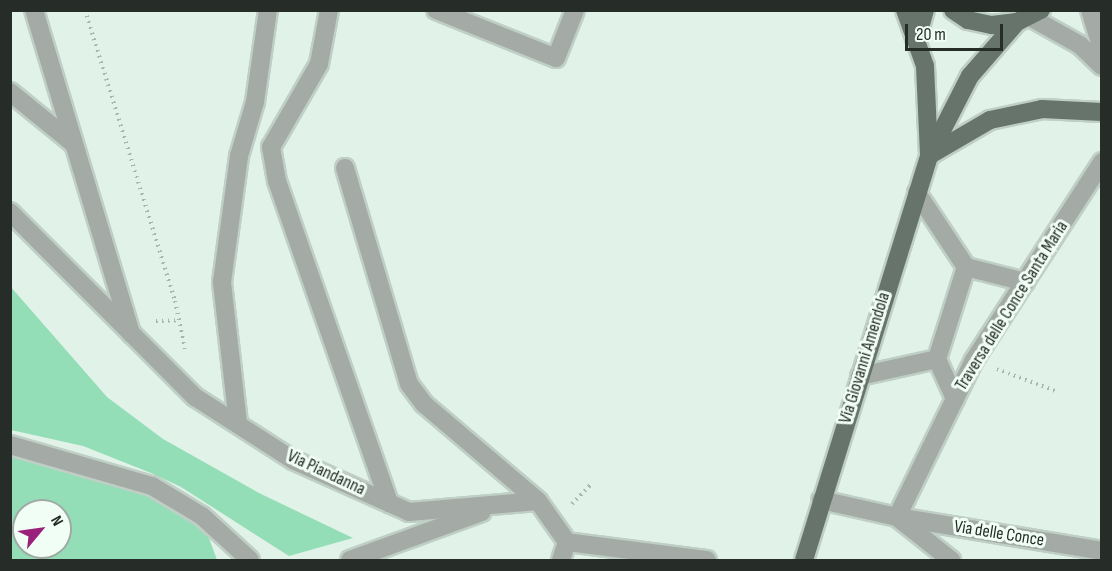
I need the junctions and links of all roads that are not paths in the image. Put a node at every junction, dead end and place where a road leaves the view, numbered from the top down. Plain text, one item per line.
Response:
1 (34, 10) edge
2 (268, 10) edge
3 (329, 10) edge
4 (436, 10) edge
5 (575, 10) edge
6 (905, 10) edge
7 (925, 10) edge
8 (953, 10) edge
9 (1090, 10) edge
10 (1029, 16) edge
11 (917, 38) junction
12 (1101, 49) edge
13 (1101, 66) edge
14 (10, 92) edge
15 (1101, 112) edge
16 (74, 144) junction
17 (929, 156) junction
18 (1101, 162) edge
19 (345, 168) dead end
20 (917, 193) junction
21 (10, 212) edge
22 (966, 267) junction
23 (1024, 282) junction
24 (131, 335) junction
25 (937, 359) junction
26 (860, 376) junction
27 (955, 399) junction
28 (238, 423) junction
29 (10, 445) edge
30 (821, 500) junction
31 (538, 501) junction
32 (389, 503) junction
33 (500, 504) junction
34 (897, 517) junction
35 (567, 542) junction
36 (1101, 551) edge
37 (249, 561) edge
38 (350, 561) edge
39 (561, 561) edge
40 (707, 561) edge
41 (804, 561) edge
42 (951, 561) edge

1 - 16 street
2 - 28 street
3 - 32 street
4 - 5 street
6 - 11 main road
7 - 11 main road, Via Giovanni Amendola
8 - 10 main road
9 - 12 street
10 - 13 street
10 - 17 main road, Via Giovanni Amendola
11 - 17 main road, Via Giovanni Amendola
14 - 16 street
15 - 17 main road
16 - 24 street
17 - 20 main road, Via Giovanni Amendola
18 - 23 street, Traversa delle Conce Santa Maria
19 - 31 street
20 - 22 street
20 - 26 main road, Via Giovanni Amendola
21 - 24 street, Via Piandanna
22 - 23 street
22 - 25 street
23 - 27 street, Traversa delle Conce Santa Maria
24 - 28 street, Via Piandanna
25 - 26 street
25 - 27 street
26 - 30 main road, Via Giovanni Amendola
27 - 34 street, Traversa delle Conce Santa Maria
28 - 32 street, Via Piandanna
29 - 37 street
30 - 34 street, Via delle Conce
30 - 41 main road, Via Giovanni Amendola
31 - 33 street, Via Piandanna
31 - 35 street
32 - 33 street, Via Piandanna
33 - 38 street
34 - 36 street, Via delle Conce
34 - 42 street
35 - 39 street
35 - 40 street

